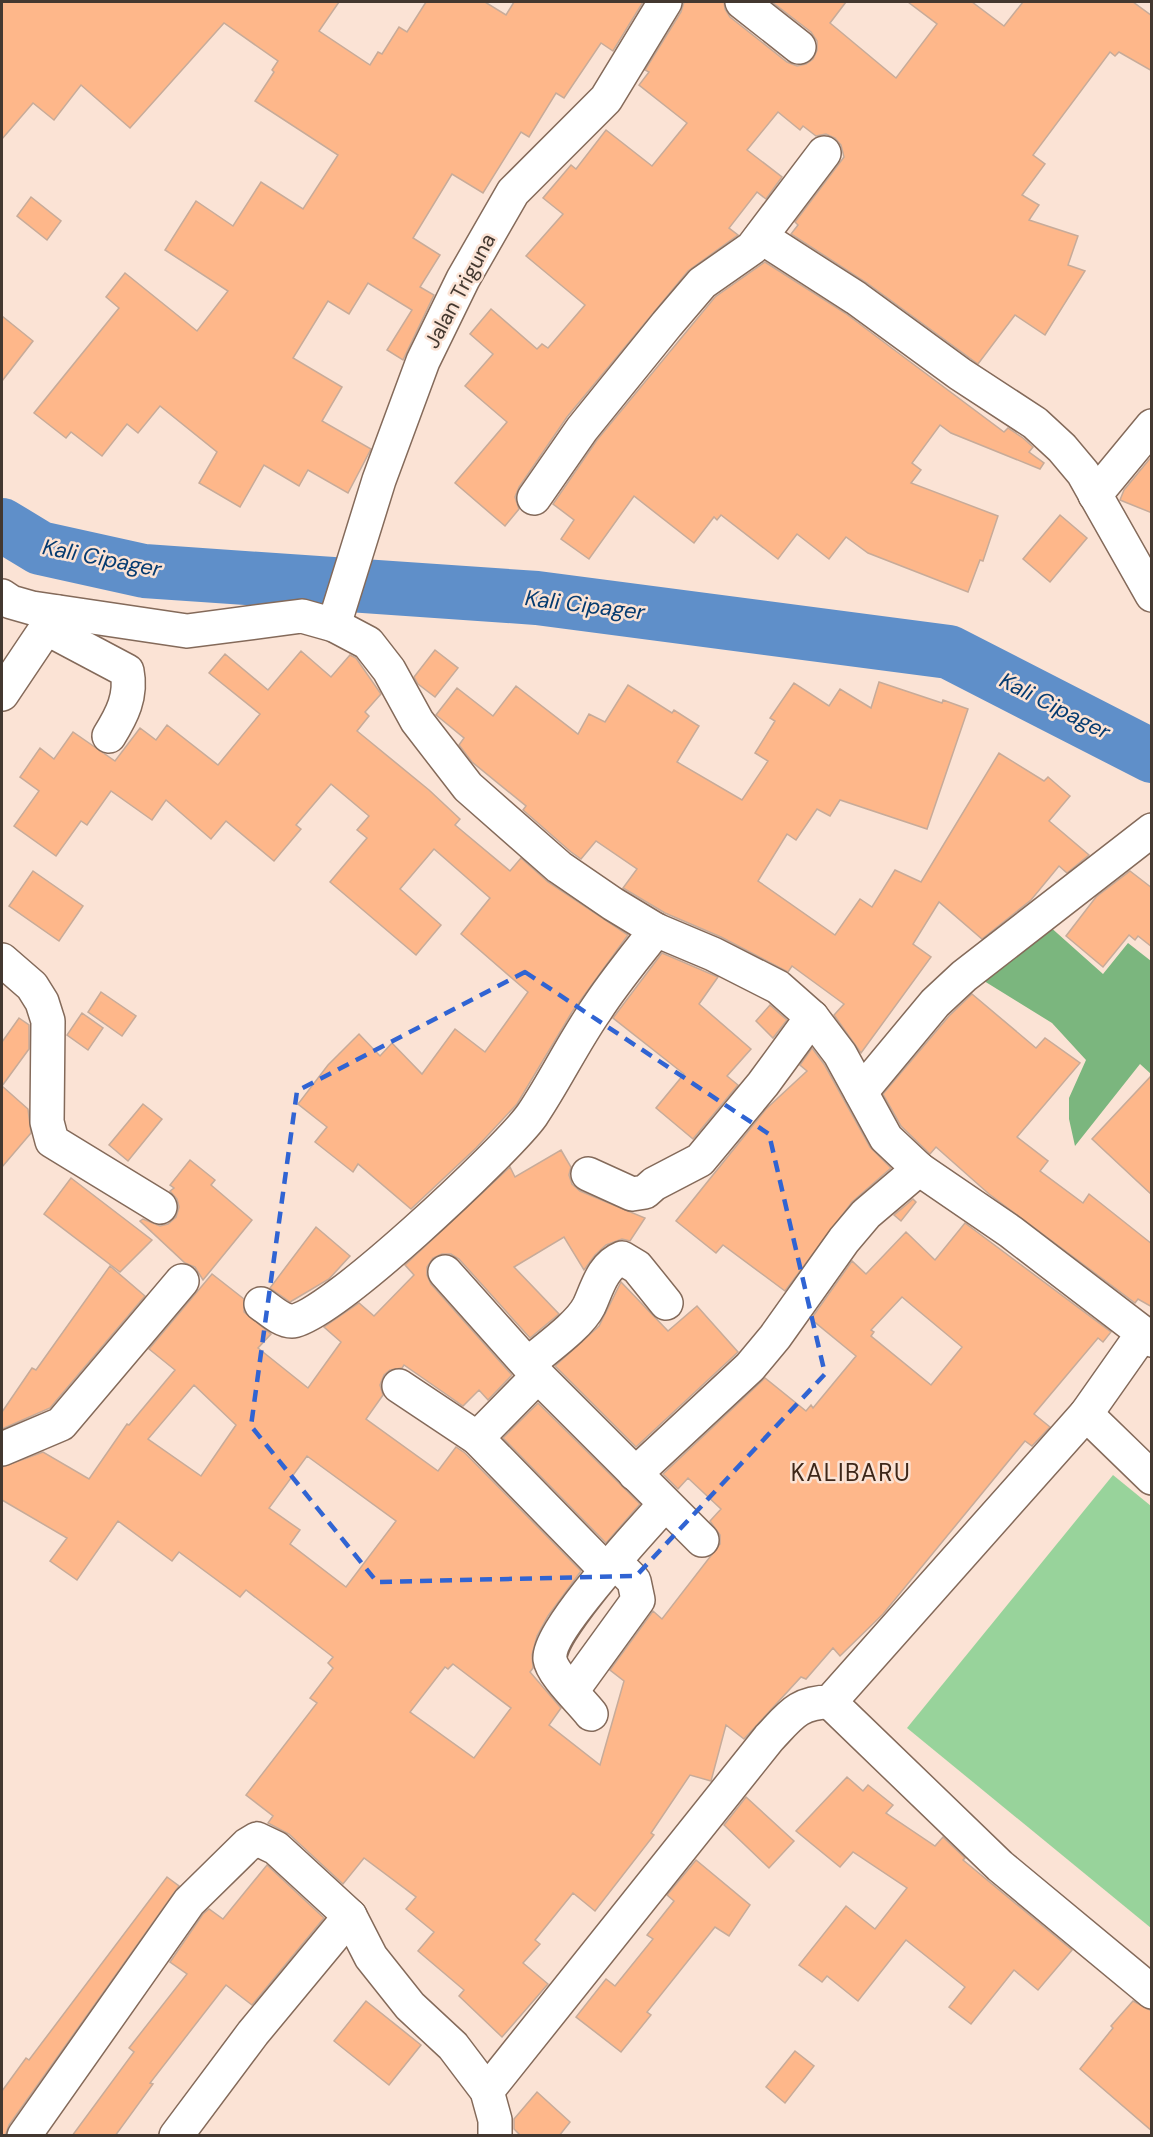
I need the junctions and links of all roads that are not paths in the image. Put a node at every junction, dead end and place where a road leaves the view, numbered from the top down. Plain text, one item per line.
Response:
1 (665, 2) edge
2 (742, 2) edge
3 (799, 47) dead end
4 (824, 153) dead end
5 (761, 237) junction
6 (1152, 426) edge
7 (1095, 495) junction
8 (534, 498) dead end
9 (1152, 595) edge
10 (2, 596) edge
11 (336, 615) junction
12 (51, 620) junction
13 (2, 694) edge
14 (109, 736) dead end
15 (1151, 830) edge
16 (656, 930) junction
17 (2, 960) edge
18 (812, 1017) junction
19 (861, 1092) junction
20 (918, 1169) junction
21 (588, 1174) dead end
22 (160, 1207) dead end
23 (445, 1272) dead end
24 (182, 1281) dead end
25 (666, 1303) dead end
26 (261, 1304) dead end
27 (1147, 1337) edge
28 (533, 1370) junction
29 (399, 1386) dead end
30 (1086, 1414) junction
31 (477, 1438) junction
32 (2, 1449) edge
33 (635, 1474) junction
34 (1152, 1478) edge
35 (665, 1504) junction
36 (702, 1540) dead end
37 (611, 1566) junction
38 (830, 1702) junction
39 (350, 1916) junction
40 (1152, 1992) edge
41 (487, 2091) junction
42 (24, 2136) edge
43 (176, 2136) edge
44 (495, 2136) edge

1 - 11 street, Jalan Triguna
2 - 3 street
4 - 5 street
5 - 7 street
5 - 8 street
6 - 7 street
7 - 9 street
10 - 12 street
11 - 12 street
11 - 16 street
12 - 13 street
12 - 14 street
15 - 19 street
16 - 18 street
16 - 26 street
17 - 22 street
18 - 19 street
18 - 21 street
19 - 20 street
20 - 27 street
20 - 33 street
23 - 28 street
24 - 32 street
25 - 28 street
27 - 30 street
28 - 31 street
28 - 33 street
29 - 31 street
30 - 34 street
30 - 38 street
31 - 37 street
33 - 35 street
35 - 36 street
35 - 37 street
37 - 37 street
38 - 40 street
38 - 41 street
39 - 41 street
39 - 42 street
39 - 43 street
41 - 44 street

